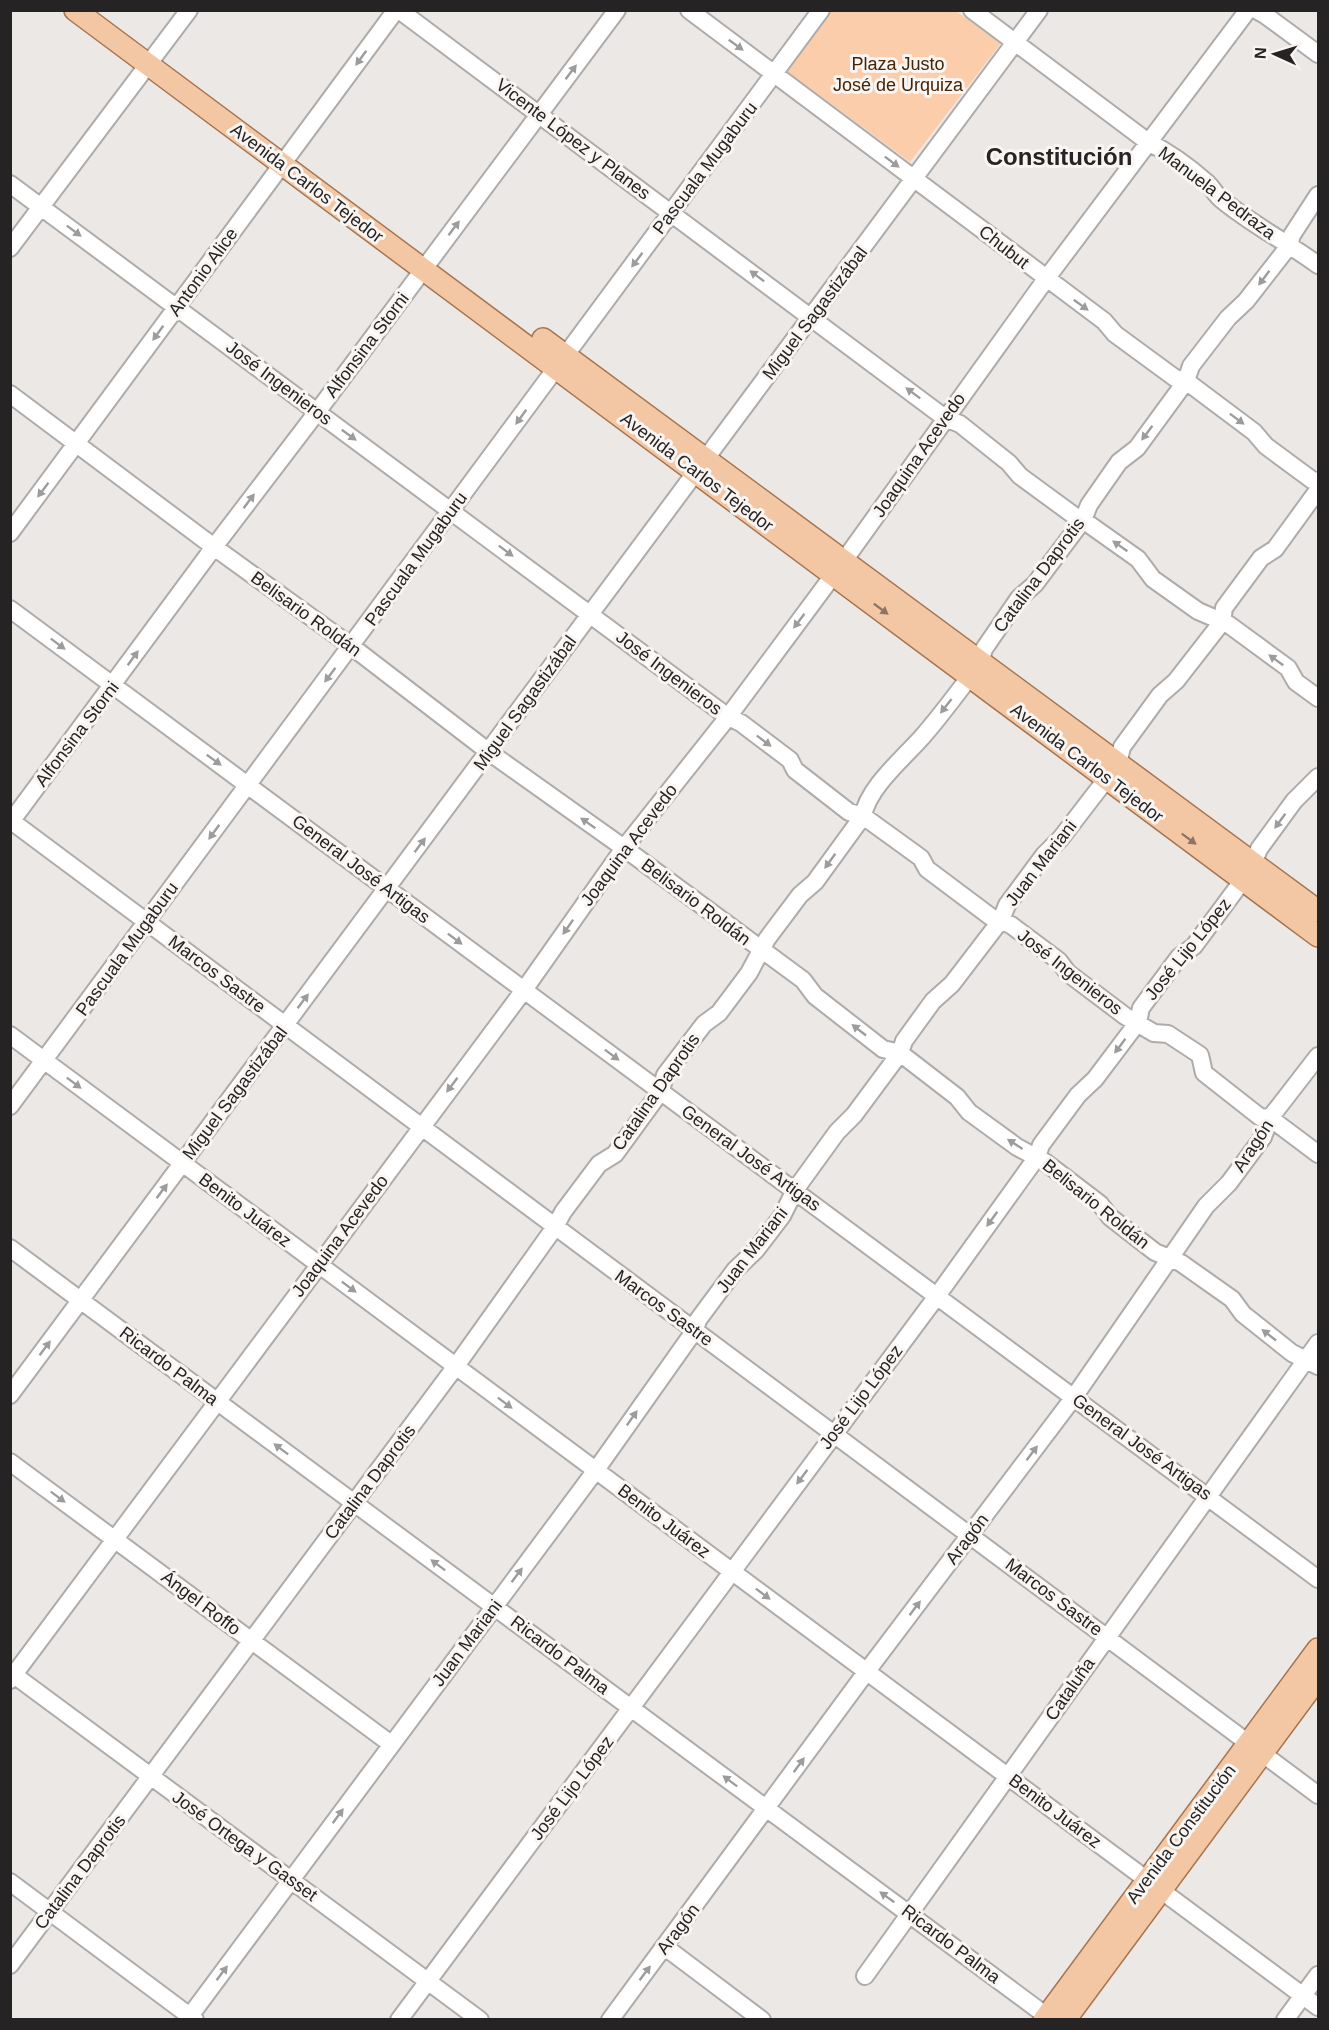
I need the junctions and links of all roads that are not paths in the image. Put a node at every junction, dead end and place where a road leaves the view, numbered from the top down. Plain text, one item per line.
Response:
1 (75, 10) edge
2 (99, 10) edge
3 (189, 10) edge
4 (398, 10) edge
5 (617, 10) edge
6 (689, 10) edge
7 (821, 10) edge
8 (972, 10) edge
9 (1039, 10) edge
10 (1248, 10) edge
11 (1256, 10) edge
12 (1016, 43) junction
13 (1318, 54) edge
14 (152, 59) junction
15 (774, 74) junction
16 (539, 115) junction
17 (1148, 142) junction
18 (287, 159) junction
19 (915, 178) junction
20 (10, 184) edge
21 (1318, 195) edge
22 (42, 207) junction
23 (672, 213) junction
24 (1289, 246) junction
25 (10, 248) edge
26 (428, 263) junction
27 (1318, 265) edge
28 (1046, 279) junction
29 (177, 308) junction
30 (812, 317) junction
31 (561, 362) junction
32 (1186, 381) junction
33 (10, 394) edge
34 (317, 412) junction
35 (945, 418) junction
36 (77, 445) junction
37 (701, 466) junction
38 (1318, 481) edge
39 (1318, 490) edge
40 (451, 511) junction
41 (1083, 520) junction
42 (10, 533) edge
43 (213, 547) junction
44 (839, 568) junction
45 (10, 609) edge
46 (590, 614) junction
47 (1222, 622) junction
48 (351, 646) junction
49 (975, 669) junction
50 (113, 685) junction
51 (1318, 698) edge
52 (728, 717) junction
53 (489, 752) junction
54 (1112, 771) junction
55 (1318, 777) edge
56 (248, 785) junction
57 (863, 816) junction
58 (11, 822) edge
59 (624, 848) junction
60 (1248, 872) junction
61 (387, 888) junction
62 (1318, 912) edge
63 (1001, 920) junction
64 (147, 921) junction
65 (1318, 936) edge
66 (760, 950) junction
67 (524, 990) junction
68 (1138, 1022) junction
69 (286, 1024) junction
70 (10, 1035) edge
71 (900, 1053) junction
72 (1318, 1056) edge
73 (45, 1060) junction
74 (661, 1091) junction
75 (10, 1107) edge
76 (1270, 1118) junction
77 (422, 1125) junction
78 (1318, 1154) edge
79 (1037, 1157) junction
80 (183, 1163) junction
81 (795, 1190) junction
82 (555, 1227) junction
83 (10, 1248) edge
84 (1171, 1257) junction
85 (319, 1264) junction
86 (937, 1296) junction
87 (81, 1300) junction
88 (695, 1330) junction
89 (1318, 1343) edge
90 (1312, 1363) edge
91 (456, 1366) junction
92 (10, 1395) edge
93 (1074, 1397) junction
94 (217, 1401) junction
95 (835, 1433) junction
96 (10, 1462) edge
97 (596, 1470) junction
98 (1208, 1496) junction
99 (354, 1503) junction
100 (971, 1535) junction
101 (115, 1539) junction
102 (732, 1571) junction
103 (1318, 1578) edge
104 (494, 1606) junction
105 (1107, 1637) junction
106 (252, 1641) junction
107 (1318, 1649) edge
108 (867, 1671) junction
109 (12, 1676) edge
110 (1318, 1678) edge
111 (631, 1708) junction
112 (391, 1744) junction
113 (1256, 1748) junction
114 (151, 1776) junction
115 (1008, 1777) junction
116 (1318, 1795) edge
117 (767, 1809) junction
118 (291, 1880) junction
119 (10, 1882) edge
120 (1154, 1885) junction
121 (50, 1912) junction
122 (910, 1914) junction
123 (665, 1947) junction
124 (10, 1965) edge
125 (1318, 1975) edge
126 (865, 1976) dead end
127 (428, 1981) junction
128 (1303, 1996) junction
129 (1318, 2007) edge
130 (191, 2018) edge
131 (399, 2019) edge
132 (480, 2019) edge
133 (610, 2019) edge
134 (762, 2019) edge
135 (1052, 2019) edge
136 (1285, 2019) edge

1 - 14 main road, Avenida Carlos Tejedor
2 - 14 main road, Avenida Carlos Tejedor
3 - 14 street
4 - 16 street, Vicente López y Planes
4 -> 18 street, Antonio Alice
16 -> 5 street, Alfonsina Storni
6 -> 15 street, Chubut
7 - 15 street, Pascuala Mugaburu
8 - 12 street, Manuela Pedraza
9 - 12 street, Miguel Sagastizábal
10 - 17 street, Joaquina Acevedo
11 - 13 street
12 - 17 street, Manuela Pedraza
12 - 19 street, Miguel Sagastizábal
14 - 18 main road, Avenida Carlos Tejedor
14 - 22 street
15 -> 19 street, Chubut
15 - 23 street, Pascuala Mugaburu
16 - 23 street, Vicente López y Planes
26 -> 16 street, Alfonsina Storni
17 - 24 street, Manuela Pedraza
17 - 28 street, Joaquina Acevedo
18 - 26 main road, Avenida Carlos Tejedor
18 - 29 street, Antonio Alice
19 - 28 street, Chubut
19 - 30 street, Miguel Sagastizábal
20 - 22 street, José Ingenieros
21 - 24 street, Catalina Daprotis
22 - 25 street
22 -> 29 street, José Ingenieros
30 -> 23 street, Vicente López y Planes
23 -> 31 street, Pascuala Mugaburu
24 - 27 street, Manuela Pedraza
24 -> 32 street, Catalina Daprotis
26 - 31 main road, Avenida Carlos Tejedor
26 - 34 street, Alfonsina Storni
28 -> 32 street, Chubut
28 - 35 street, Joaquina Acevedo
29 - 34 street, José Ingenieros
29 -> 36 street, Antonio Alice
35 -> 30 street, Vicente López y Planes
30 - 37 street, Miguel Sagastizábal
31 - 37 main road, Avenida Carlos Tejedor
31 -> 40 street, Pascuala Mugaburu
32 -> 38 street, Chubut
32 -> 41 street, Catalina Daprotis
33 - 36 street, Belisario Roldán
34 -> 40 street, José Ingenieros
43 -> 34 street, Alfonsina Storni
35 - 41 street, Vicente López y Planes
35 - 44 street, Joaquina Acevedo
36 -> 42 street, Antonio Alice
36 - 43 street, Belisario Roldán
37 - 44 main road, Avenida Carlos Tejedor
37 - 46 street, Miguel Sagastizábal
39 - 47 street, Juan Mariani
40 -> 46 street, José Ingenieros
40 - 48 street, Pascuala Mugaburu
47 -> 41 street, Vicente López y Planes
41 - 49 street, Catalina Daprotis
43 - 48 street, Belisario Roldán
50 -> 43 street, Alfonsina Storni
44 - 49 main road, Avenida Carlos Tejedor
44 -> 52 street, Joaquina Acevedo
45 -> 50 street, General José Artigas
46 - 52 street, José Ingenieros
46 - 53 street, Miguel Sagastizábal
51 -> 47 street, Vicente López y Planes
47 - 54 street, Juan Mariani
48 - 53 street, Belisario Roldán
48 -> 56 street, Pascuala Mugaburu
49 - 54 main road, Avenida Carlos Tejedor
49 -> 57 street, Catalina Daprotis
50 -> 56 street, General José Artigas
50 - 58 street, Alfonsina Storni
52 -> 57 street, José Ingenieros
52 - 59 street, Joaquina Acevedo
59 -> 53 street, Belisario Roldán
61 -> 53 street, Miguel Sagastizábal
54 - 60 main road, Avenida Carlos Tejedor
54 - 63 street, Juan Mariani
55 -> 60 street, José Lijo López
56 - 61 street, General José Artigas
56 -> 64 street, Pascuala Mugaburu
57 - 63 street, José Ingenieros
57 -> 66 street, Catalina Daprotis
58 - 64 street, Marcos Sastre
59 - 66 street, Belisario Roldán
59 -> 67 street, Joaquina Acevedo
60 - 62 main road, Avenida Carlos Tejedor
60 - 65 main road, Avenida Carlos Tejedor
60 - 68 street, José Lijo López
61 -> 67 street, General José Artigas
69 -> 61 street, Miguel Sagastizábal
63 - 68 street, José Ingenieros
63 - 71 street, Juan Mariani
64 - 69 street, Marcos Sastre
64 - 73 street, Pascuala Mugaburu
71 -> 66 street, Belisario Roldán
66 - 74 street, Catalina Daprotis
67 -> 74 street, General José Artigas
67 -> 77 street, Joaquina Acevedo
68 - 76 street, José Ingenieros
68 -> 79 street, José Lijo López
69 - 77 street, Marcos Sastre
69 - 80 street, Miguel Sagastizábal
70 - 73 street, Benito Juárez
79 -> 71 street, Belisario Roldán
71 - 81 street, Juan Mariani
72 - 76 street, Aragón
73 - 75 street, Pascuala Mugaburu
73 -> 80 street, Benito Juárez
74 - 81 street, General José Artigas
74 - 82 street, Catalina Daprotis
76 - 78 street, José Ingenieros
76 - 84 street, Aragón
77 - 82 street, Marcos Sastre
77 - 85 street, Joaquina Acevedo
79 - 84 street, Belisario Roldán
79 -> 86 street, José Lijo López
80 - 85 street, Benito Juárez
87 -> 80 street, Miguel Sagastizábal
81 - 86 street, General José Artigas
81 - 88 street, Juan Mariani
82 - 88 street, Marcos Sastre
82 - 91 street, Catalina Daprotis
83 - 87 street, Ricardo Palma
90 -> 84 street, Belisario Roldán
84 - 93 street, Aragón
85 -> 91 street, Benito Juárez
85 - 94 street, Joaquina Acevedo
86 - 93 street, General José Artigas
86 - 95 street, José Lijo López
92 -> 87 street, Miguel Sagastizábal
87 - 94 street, Ricardo Palma
88 - 95 street, Marcos Sastre
97 -> 88 street, Juan Mariani
89 - 90 street, Cataluña
90 - 98 street, Cataluña
91 -> 97 street, Benito Juárez
91 - 99 street, Catalina Daprotis
93 - 98 street, General José Artigas
100 -> 93 street, Aragón
99 -> 94 street, Ricardo Palma
94 - 101 street, Joaquina Acevedo
95 - 100 street, Marcos Sastre
95 -> 102 street, José Lijo López
96 -> 101 street, Ángel Roffo
97 - 102 street, Benito Juárez
104 -> 97 street, Juan Mariani
98 - 103 street, General José Artigas
98 - 105 street, Cataluña
104 -> 99 street, Ricardo Palma
99 - 106 street, Catalina Daprotis
100 - 105 street, Marcos Sastre
108 -> 100 street, Aragón
101 - 106 street, Ángel Roffo
101 - 109 street, Joaquina Acevedo
102 -> 108 street, Benito Juárez
102 - 111 street, José Lijo López
104 - 111 street, Ricardo Palma
104 - 112 street, Juan Mariani
105 - 113 street, Marcos Sastre
105 - 115 street, Cataluña
106 - 112 street, Ángel Roffo
106 - 114 street, Catalina Daprotis
107 - 113 main road, Avenida Constitución
108 - 115 street, Benito Juárez
117 -> 108 street, Aragón
109 - 114 street, José Ortega y Gasset
110 - 113 main road, Avenida Constitución
117 -> 111 street, Ricardo Palma
111 - 127 street, José Lijo López
118 -> 112 street, Juan Mariani
113 - 116 street, Marcos Sastre
113 - 120 main road, Avenida Constitución
114 - 118 street, José Ortega y Gasset
114 - 121 street, Catalina Daprotis
115 - 120 street, Benito Juárez
115 - 122 street, Cataluña
122 -> 117 street, Ricardo Palma
117 - 123 street, Aragón
118 - 127 street, José Ortega y Gasset
130 -> 118 street, Juan Mariani
119 - 121 street
120 - 128 street, Benito Juárez
120 - 135 main road, Avenida Constitución
121 - 124 street, Catalina Daprotis
121 - 130 street
122 - 126 street, Cataluña
122 - 135 street, Ricardo Palma
133 -> 123 street, Aragón
123 - 134 street
125 - 128 street
127 - 131 street, José Lijo López
127 - 132 street, José Ortega y Gasset
128 - 129 street, Benito Juárez
128 - 136 street

